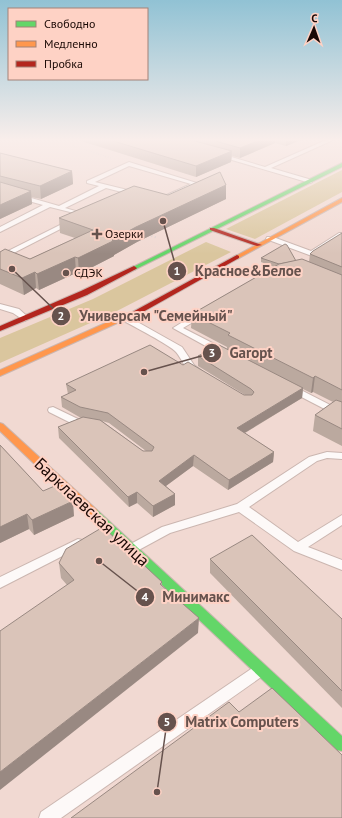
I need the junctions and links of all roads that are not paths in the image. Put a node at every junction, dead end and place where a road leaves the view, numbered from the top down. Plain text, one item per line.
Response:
1 (98, 178) edge
2 (177, 178) edge
3 (301, 178) edge
4 (316, 178) edge
5 (310, 181) junction
6 (105, 186) junction
7 (0, 191) edge
8 (342, 200) edge
9 (49, 205) junction
10 (59, 208) junction
11 (212, 229) junction
12 (0, 230) edge
13 (342, 235) edge
14 (270, 239) junction
15 (259, 246) junction
16 (0, 258) edge
17 (0, 306) edge
18 (210, 309) edge
19 (25, 318) junction
20 (125, 318) junction
21 (0, 329) edge
22 (232, 357) edge
23 (0, 373) edge
24 (203, 375) edge
25 (280, 382) edge
26 (53, 410) dead end
27 (342, 415) edge
28 (98, 425) edge
29 (0, 426) edge
30 (342, 456) edge
31 (241, 507) junction
32 (342, 519) edge
33 (86, 539) edge
34 (298, 548) junction
35 (132, 549) junction
36 (342, 565) edge
37 (0, 583) edge
38 (261, 670) junction
39 (339, 739) edge
40 (47, 818) edge

1 - 6 lane
2 - 6 lane
3 - 5 lane
4 - 5 main road
5 - 11 main road
6 - 10 lane
7 - 9 lane
8 - 14 main road
9 - 10 lane
9 - 12 lane
10 - 16 lane
11 - 15 main road
11 - 19 main road
13 - 14 lane
14 - 15 main road
15 - 20 main road
17 - 19 lane
18 - 22 lane
19 - 21 main road
20 - 23 main road
20 - 24 lane
25 - 27 lane
26 - 28 lane
29 - 35 main road, Барклаевская улица
30 - 31 lane
31 - 34 lane
31 - 35 lane
32 - 34 lane
33 - 37 lane
34 - 36 lane
35 - 38 main road, Барклаевская улица
38 - 39 main road, Барклаевская улица
38 - 40 lane

